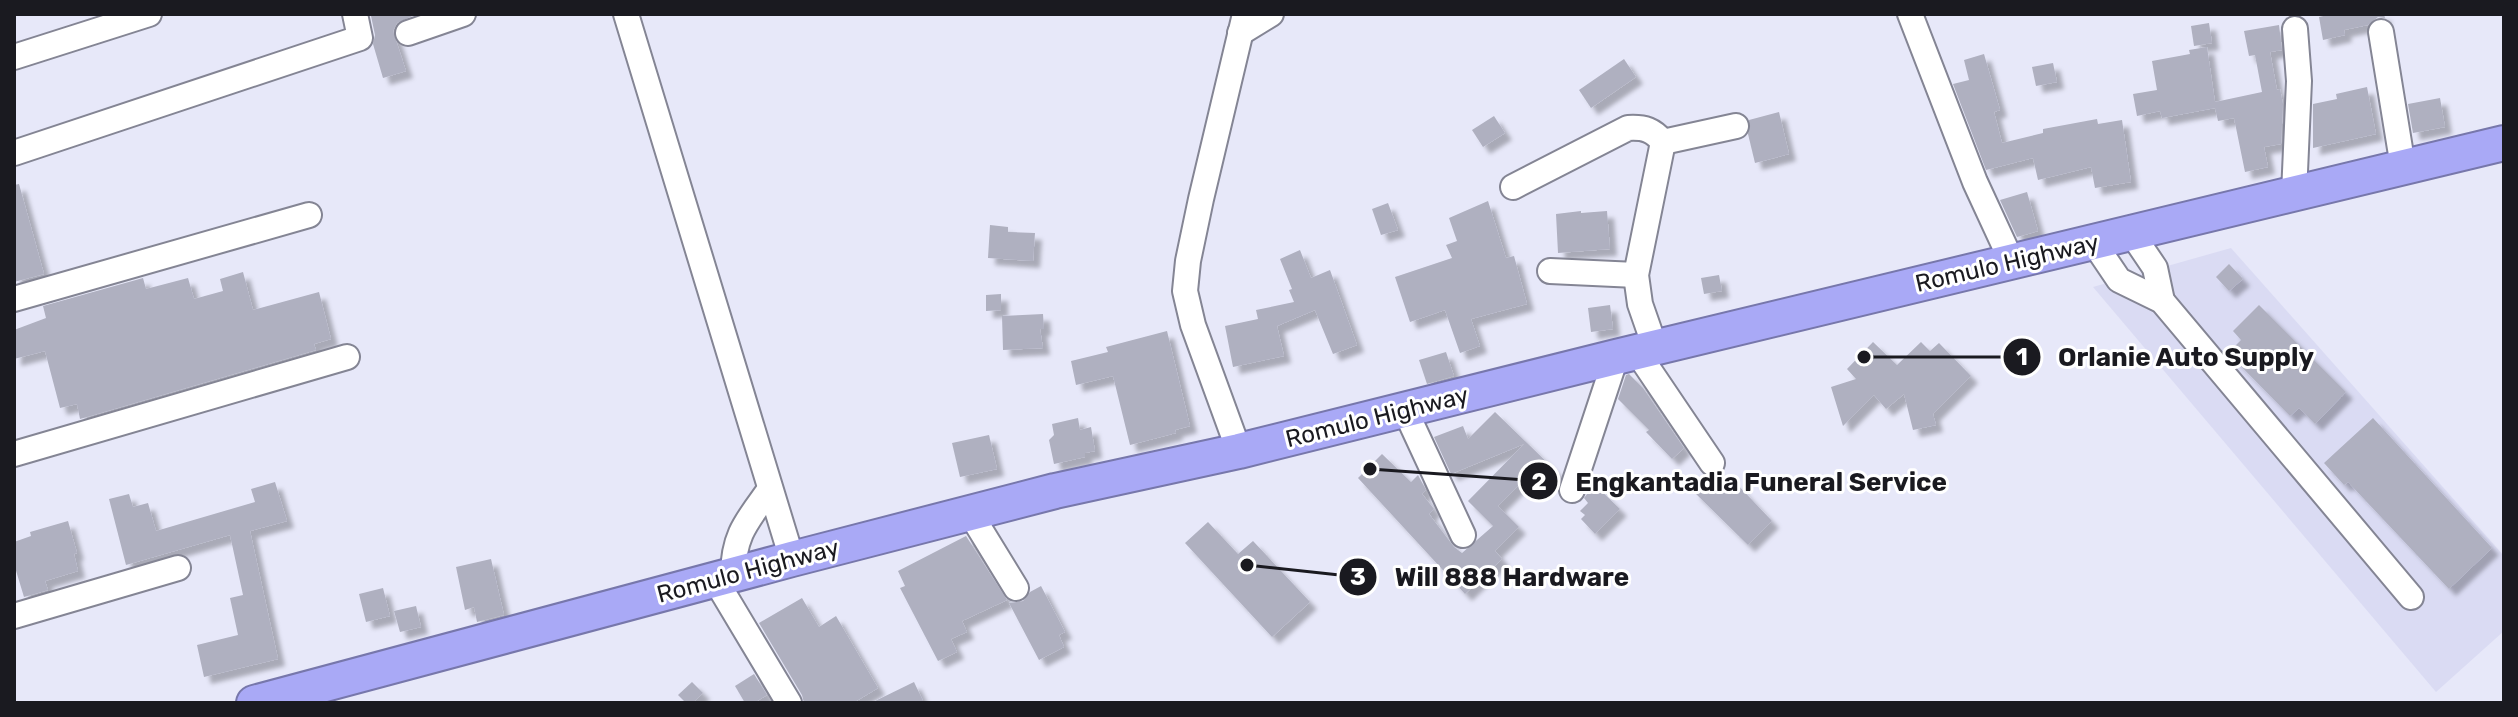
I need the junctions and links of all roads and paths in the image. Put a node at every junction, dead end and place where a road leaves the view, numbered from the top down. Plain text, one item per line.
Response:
1 (149, 14) edge
2 (355, 14) edge
3 (463, 14) edge
4 (626, 14) edge
5 (1271, 14) edge
6 (1910, 14) edge
7 (1243, 24) edge
8 (2295, 29) dead end
9 (2381, 32) dead end
10 (408, 33) dead end
11 (14, 57) edge
12 (1736, 126) dead end
13 (1663, 142) junction
14 (2504, 143) edge
15 (14, 153) edge
16 (2403, 167) junction
17 (1513, 187) dead end
18 (2294, 194) junction
19 (309, 215) dead end
20 (2132, 234) junction
21 (2094, 243) junction
22 (2012, 262) junction
23 (1550, 271) dead end
24 (1636, 275) junction
25 (14, 299) edge
26 (2162, 301) junction
27 (1636, 352) junction
28 (347, 357) dead end
29 (1405, 410) junction
30 (1239, 451) junction
31 (14, 454) edge
32 (1712, 463) dead end
33 (770, 489) junction
34 (1572, 490) dead end
35 (970, 513) junction
36 (1463, 535) dead end
37 (792, 559) junction
38 (178, 568) dead end
39 (724, 579) junction
40 (1016, 588) dead end
41 (2411, 597) dead end
42 (14, 616) edge
43 (254, 703) edge
44 (789, 703) edge

1 - 11 street
2 - 15 street
3 - 10 street
4 - 33 street
5 - 7 street
6 - 22 street
7 - 30 street
8 - 18 street
9 - 16 street
12 - 13 street
13 - 17 street
13 - 24 street
14 - 16 highway, Romulo Highway
16 - 18 highway, Romulo Highway
18 - 20 highway, Romulo Highway
19 - 25 street
20 - 21 highway, Romulo Highway
20 - 26 street
21 - 22 highway, Romulo Highway
21 - 26 street
22 - 27 highway, Romulo Highway
23 - 24 street
24 - 27 street
26 - 41 street
27 - 29 highway, Romulo Highway
27 - 32 street
27 - 34 street
28 - 31 street
29 - 30 highway, Romulo Highway
29 - 36 street
30 - 35 highway, Romulo Highway
33 - 37 street
33 - 39 street
35 - 37 highway, Romulo Highway
35 - 40 street
37 - 39 highway, Romulo Highway
38 - 42 street
39 - 43 highway, Romulo Highway
39 - 44 street

